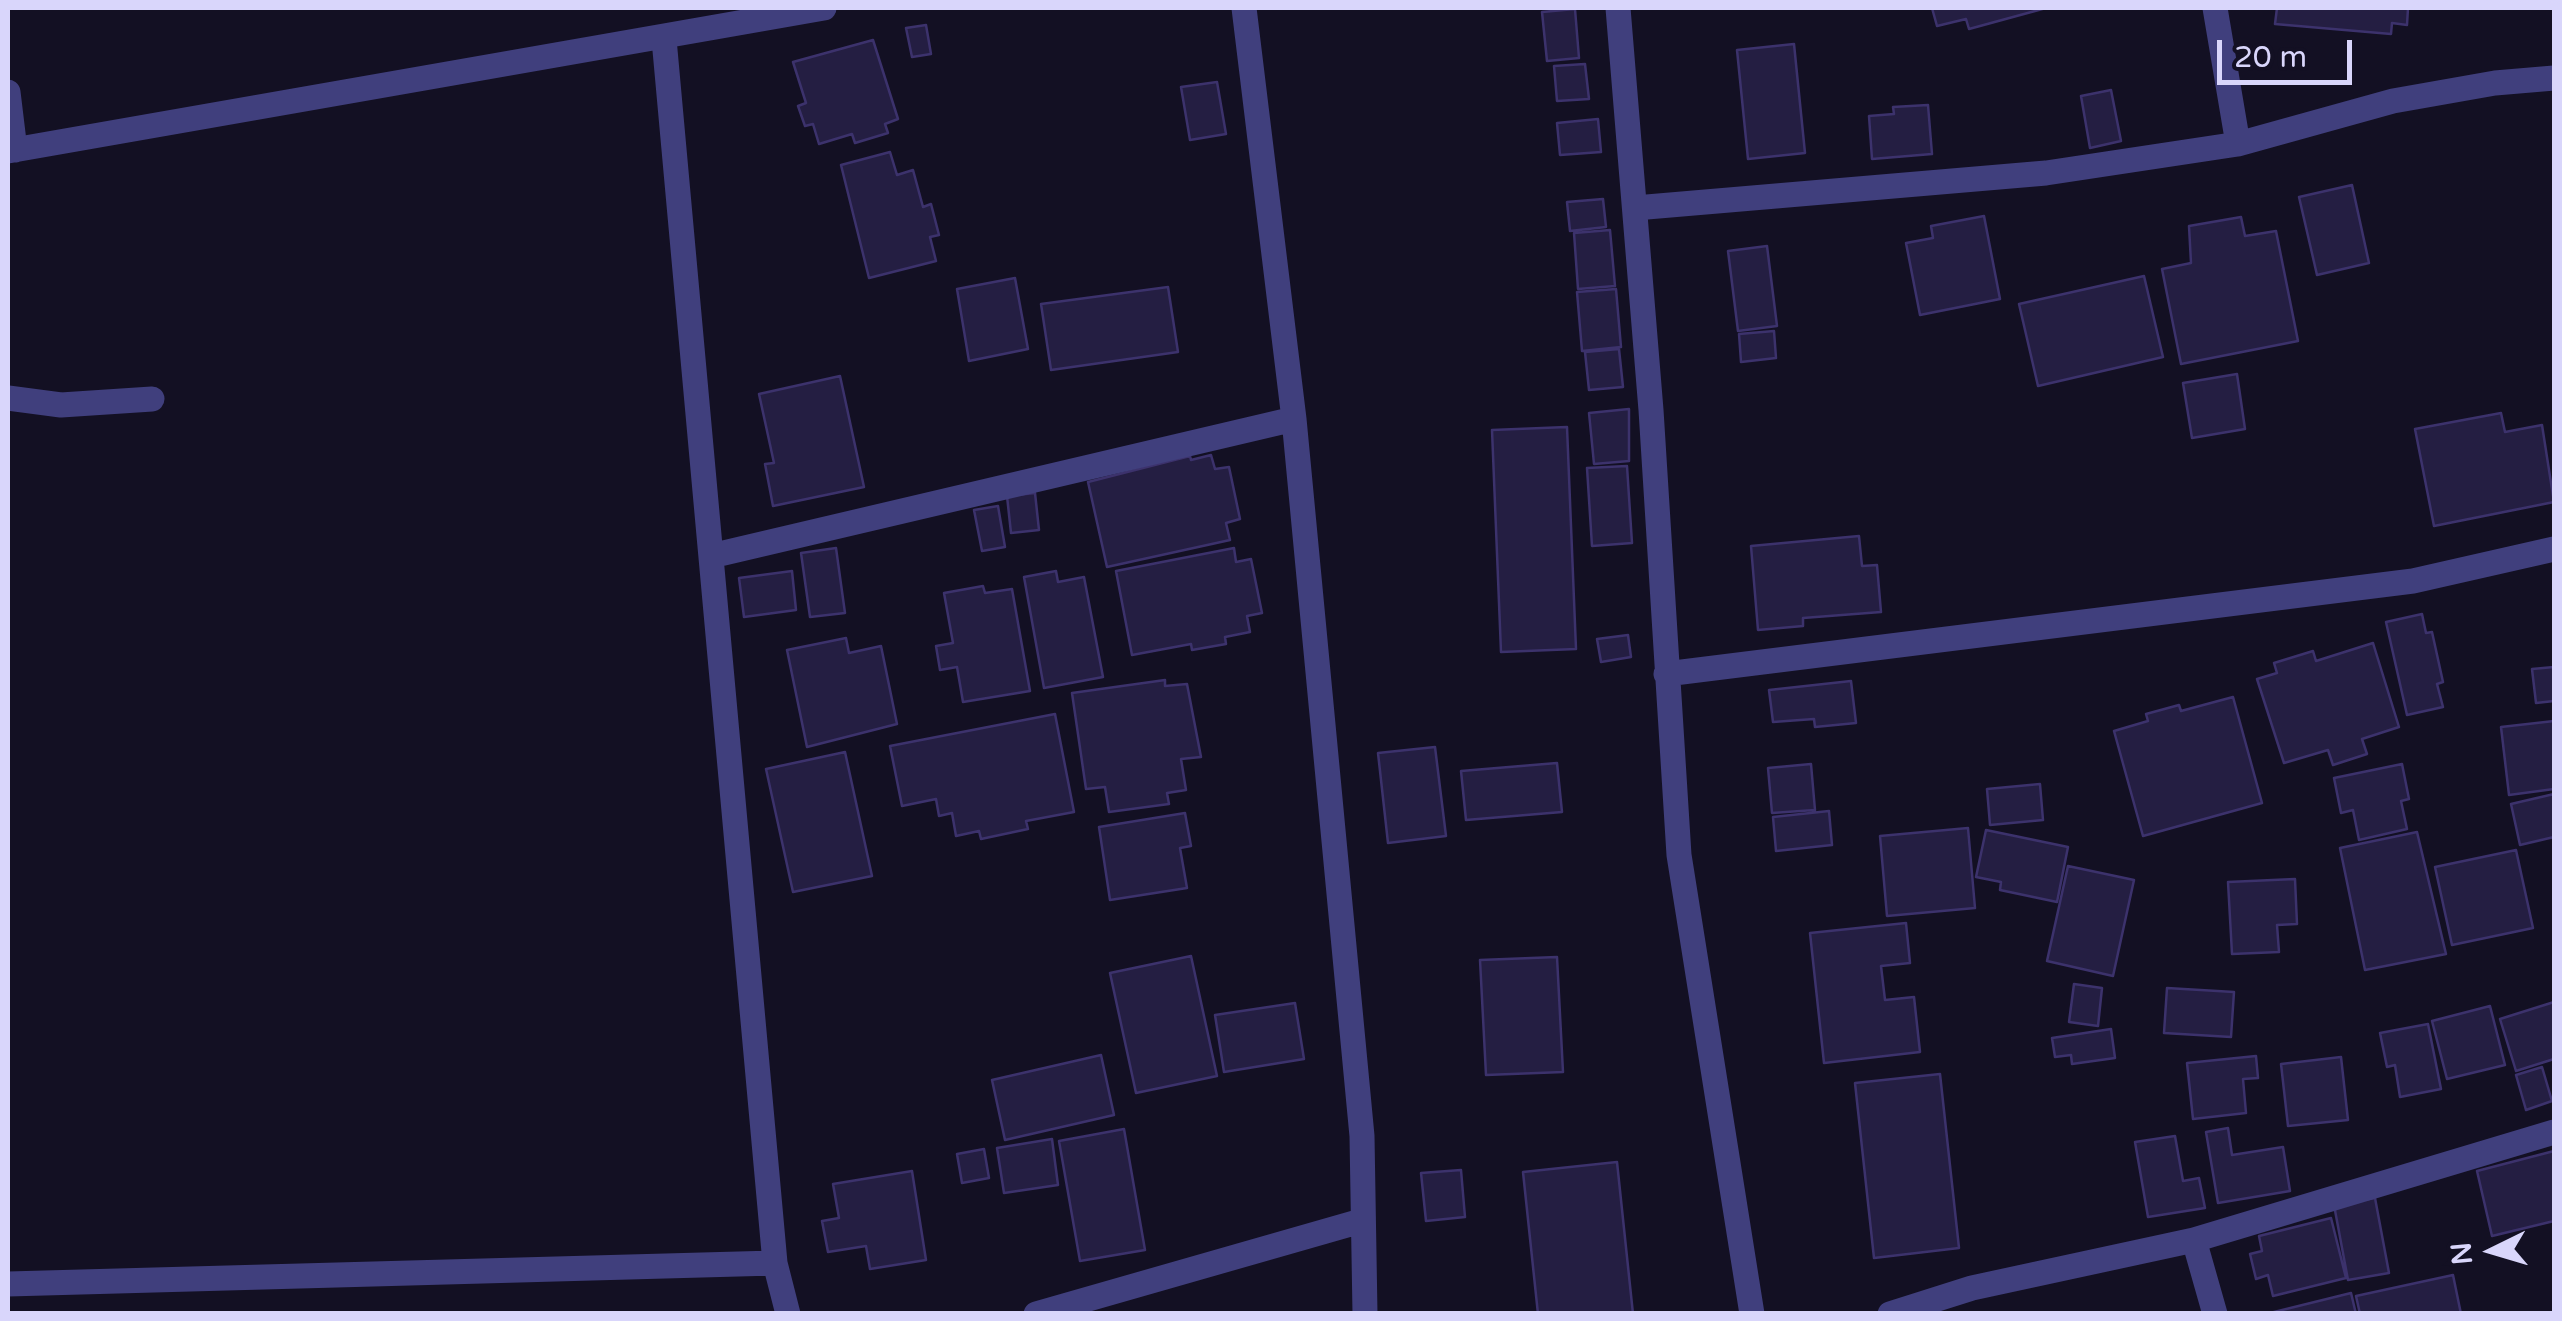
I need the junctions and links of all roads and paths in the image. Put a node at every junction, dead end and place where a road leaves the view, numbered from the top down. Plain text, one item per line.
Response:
1 (824, 8) edge
2 (1244, 8) edge
3 (1618, 8) edge
4 (2214, 8) edge
5 (664, 38) junction
6 (2554, 78) edge
7 (8, 92) edge
8 (2238, 144) junction
9 (11, 150) edge
10 (1634, 208) junction
11 (8, 398) edge
12 (152, 398) dead end
13 (1294, 419) junction
14 (2554, 549) edge
15 (711, 556) junction
16 (1666, 674) junction
17 (2554, 1132) edge
18 (1361, 1221) junction
19 (2194, 1240) junction
20 (776, 1264) junction
21 (8, 1284) edge
22 (788, 1314) edge
23 (1036, 1314) edge
24 (1365, 1314) edge
25 (1752, 1314) edge
26 (1890, 1314) edge
27 (2216, 1314) edge

1 - 5 street
2 - 13 street
3 - 10 street
4 - 8 street
5 - 9 street
5 - 15 street
6 - 8 street
7 - 9 street
8 - 10 street
10 - 16 street
11 - 12 street
13 - 15 street
13 - 18 street
14 - 16 street
15 - 20 street
16 - 25 street
17 - 19 street
18 - 23 street
18 - 24 street
19 - 26 street
19 - 27 street
20 - 21 street
20 - 22 street

